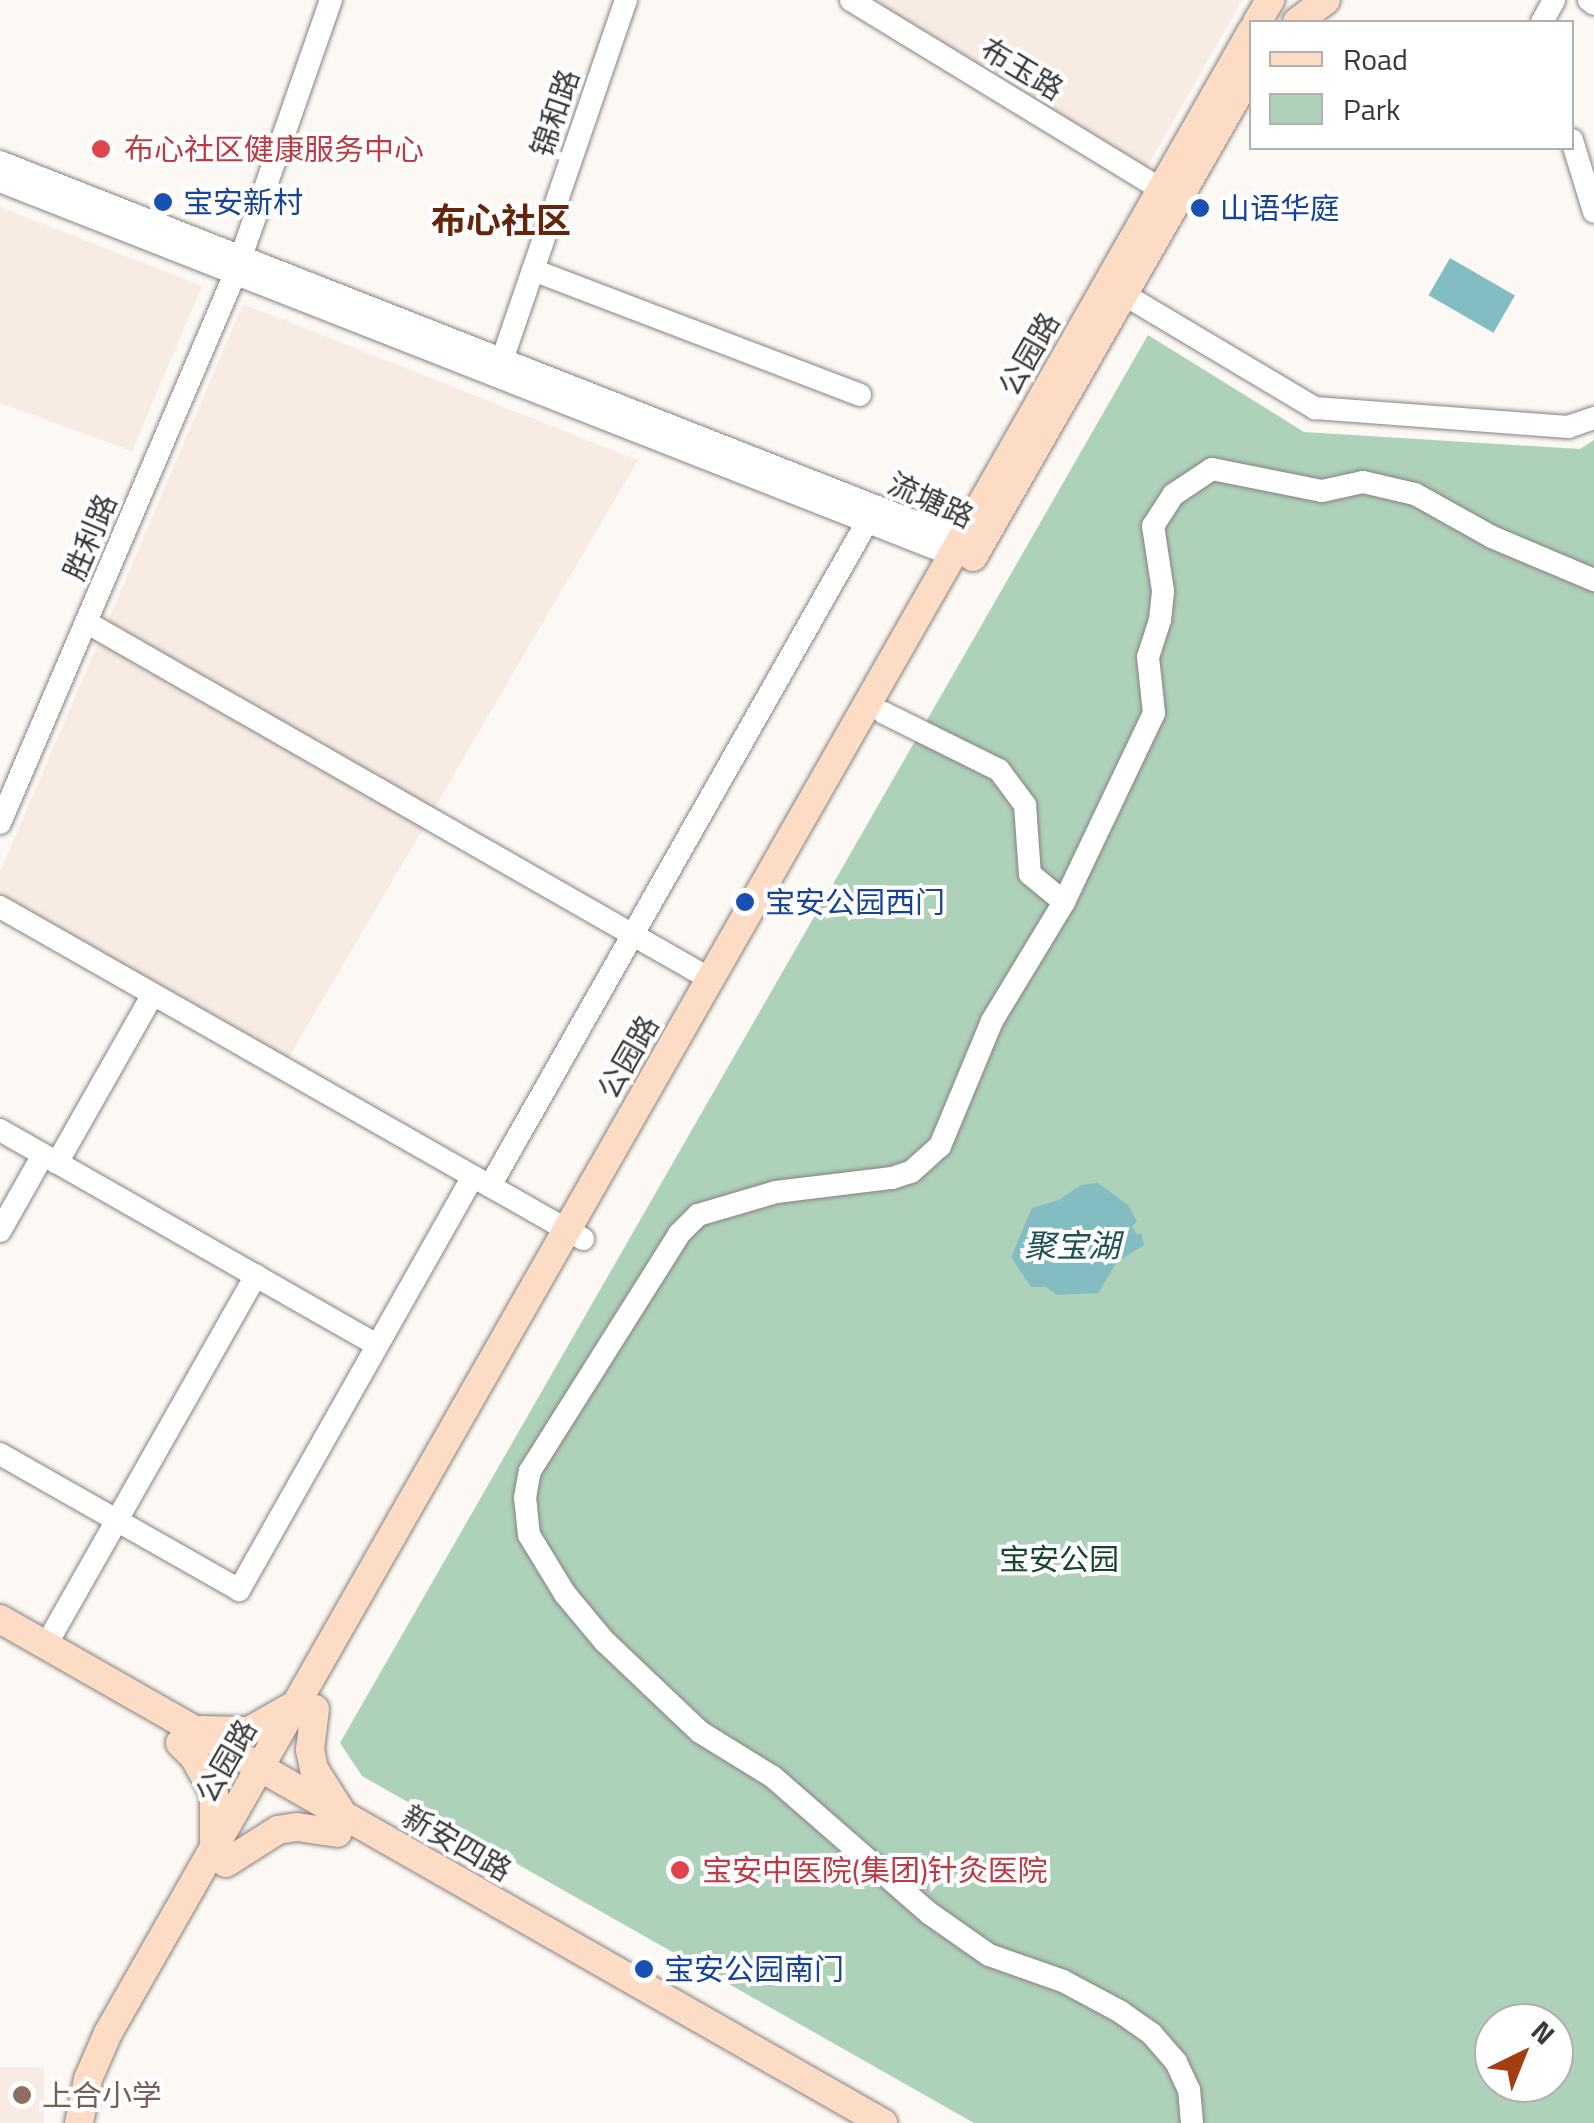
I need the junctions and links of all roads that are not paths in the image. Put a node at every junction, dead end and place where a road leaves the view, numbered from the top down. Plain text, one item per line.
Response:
1 (332, 0) edge
2 (626, 0) edge
3 (851, 0) edge
4 (1326, 0) edge
5 (1300, 20) edge
6 (1249, 37) edge
7 (1249, 75) edge
8 (1574, 147) edge
9 (0, 162) edge
10 (0, 181) edge
11 (1161, 189) junction
12 (1594, 212) edge
13 (238, 265) junction
14 (533, 270) junction
15 (1115, 289) junction
16 (502, 360) junction
17 (860, 395) dead end
18 (1594, 418) edge
19 (867, 522) junction
20 (962, 550) junction
21 (1594, 580) edge
22 (86, 622) junction
23 (884, 712) junction
24 (0, 823) edge
25 (1064, 902) junction
26 (0, 907) edge
27 (633, 935) junction
28 (710, 979) junction
29 (153, 994) junction
30 (0, 1130) edge
31 (50, 1159) junction
32 (481, 1181) junction
33 (0, 1231) edge
34 (575, 1235) junction
35 (256, 1276) junction
36 (377, 1345) junction
37 (0, 1454) edge
38 (117, 1520) junction
39 (0, 1619) edge
40 (0, 1640) edge
41 (46, 1646) junction
42 (307, 1704) junction
43 (185, 1735) junction
44 (263, 1780) junction
45 (343, 1826) junction
46 (218, 1858) junction
47 (79, 2123) edge
48 (98, 2123) edge
49 (846, 2123) edge
50 (882, 2123) edge
51 (1192, 2123) edge

1 - 13 street, 胜利路
2 - 14 street, 锦和路
3 - 11 street, 布玉路
4 - 5 main road
6 - 11 main road, 公园路
7 - 15 main road, 公园路
8 - 12 street
9 - 13 street, 流塘路
10 - 13 street, 流塘路
11 - 15 main road, 公园路
13 - 16 street, 流塘路
13 - 19 street, 流塘路
13 - 22 street, 胜利路
14 - 16 street, 锦和路
14 - 17 street
15 - 18 street
15 - 20 main road, 公园路
16 - 20 street, 流塘路
19 - 20 street, 流塘路
19 - 27 street
20 - 23 main road, 公园路
20 - 28 main road, 公园路
21 - 25 street
22 - 24 street, 胜利路
22 - 27 street
23 - 25 street
23 - 34 main road, 公园路
25 - 51 street
26 - 29 street
27 - 28 street
27 - 32 street
28 - 34 main road, 公园路
29 - 31 street
29 - 32 street
30 - 31 street
31 - 33 street
31 - 35 street
32 - 34 street
32 - 36 street
34 - 42 main road, 公园路
35 - 36 street
35 - 38 street
36 - 38 street
37 - 38 street
38 - 41 street
39 - 41 main road, 新安四路
40 - 43 main road, 新安四路
41 - 43 main road, 新安四路
42 - 43 main road
42 - 44 main road, 公园路
42 - 45 main road
43 - 44 main road, 新安四路
43 - 46 main road
44 - 45 main road, 新安四路
44 - 46 main road, 公园路
45 - 46 main road
45 - 49 main road, 新安四路
45 - 50 main road, 新安四路
46 - 47 main road, 公园路
46 - 48 main road, 公园路

